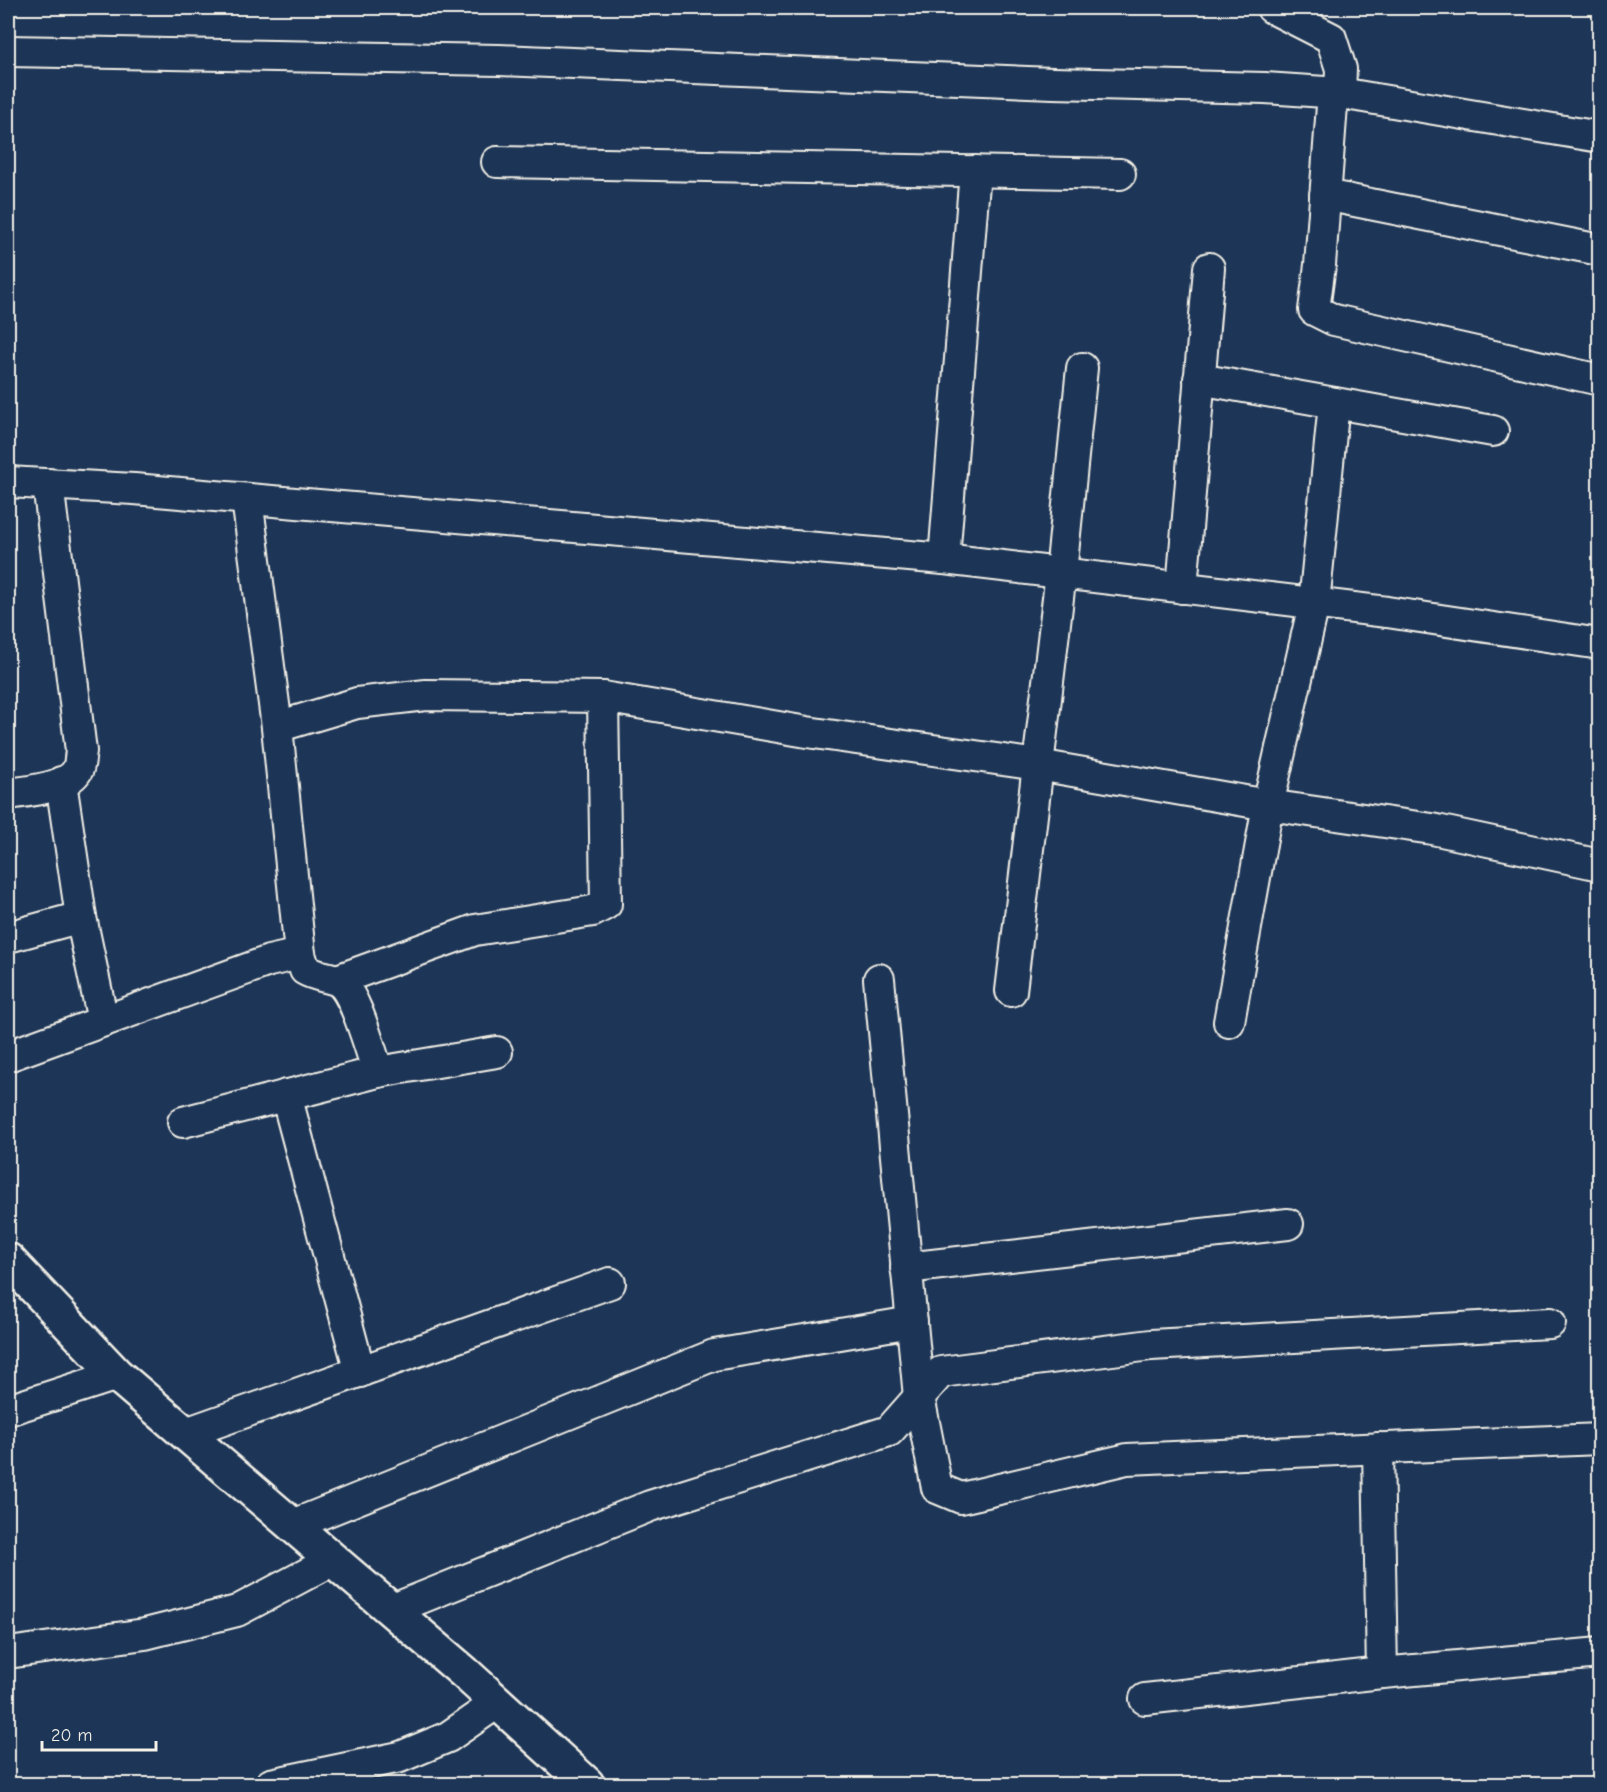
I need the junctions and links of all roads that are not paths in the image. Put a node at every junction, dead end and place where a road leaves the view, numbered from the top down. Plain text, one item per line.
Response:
1 (1272, 8) edge
2 (8, 51) edge
3 (1336, 92) junction
4 (1594, 136) dead end
5 (497, 162) dead end
6 (975, 171) junction
7 (1120, 174) dead end
8 (1325, 195) junction
9 (1599, 250) edge
10 (1209, 267) dead end
11 (1082, 368) dead end
12 (1200, 379) junction
13 (1599, 380) edge
14 (1334, 403) junction
15 (1493, 431) dead end
16 (8, 482) edge
17 (48, 484) junction
18 (248, 499) junction
19 (944, 559) junction
20 (1061, 573) junction
21 (1182, 588) junction
22 (1314, 604) junction
23 (1599, 644) edge
24 (603, 698) junction
25 (277, 727) junction
26 (1038, 765) junction
27 (61, 782) junction
28 (8, 794) edge
29 (1268, 805) junction
30 (1599, 865) edge
31 (81, 917) junction
32 (8, 937) edge
33 (300, 954) junction
34 (879, 979) dead end
35 (337, 980) junction
36 (1011, 992) dead end
37 (103, 1021) junction
38 (1229, 1022) dead end
39 (497, 1052) dead end
40 (8, 1056) edge
41 (378, 1072) junction
42 (286, 1095) junction
43 (183, 1122) dead end
44 (1288, 1224) dead end
45 (8, 1260) edge
46 (906, 1268) junction
47 (610, 1283) dead end
48 (912, 1322) junction
49 (1550, 1323) dead end
50 (360, 1372) junction
51 (117, 1375) junction
52 (919, 1397) junction
53 (8, 1410) edge
54 (186, 1433) junction
55 (1599, 1439) edge
56 (1378, 1448) junction
57 (293, 1525) junction
58 (333, 1560) junction
59 (391, 1610) junction
60 (8, 1653) edge
61 (1599, 1653) edge
62 (1382, 1673) junction
63 (1145, 1699) dead end
64 (497, 1703) junction
65 (271, 1785) edge
66 (587, 1785) edge

1 - 3 street
2 - 3 street
3 - 4 street
3 - 8 street
5 - 6 street
6 - 7 street
6 - 19 street
8 - 9 street
8 - 13 street
10 - 12 street
11 - 20 street
12 - 14 street
12 - 21 street
14 - 15 street
14 - 22 street
16 - 17 street
17 - 18 street
17 - 27 street
18 - 19 street
18 - 25 street
19 - 20 street
20 - 21 street
20 - 26 street
21 - 22 street
22 - 23 street
22 - 29 street
24 - 25 street
24 - 26 street
24 - 35 street
25 - 33 street
26 - 29 street
26 - 36 street
27 - 28 street
27 - 31 street
29 - 30 street
29 - 38 street
31 - 32 street
31 - 37 street
33 - 35 street
33 - 37 street
34 - 46 street
35 - 41 street
37 - 40 street
39 - 41 street
41 - 42 street
42 - 43 street
42 - 50 street
44 - 46 street
45 - 51 street
46 - 48 street
47 - 50 street
48 - 52 street
48 - 57 street
49 - 52 street
50 - 54 street
51 - 53 street
51 - 54 street
52 - 56 street
52 - 59 street
54 - 57 street
55 - 56 street
56 - 62 street
57 - 58 street
58 - 59 street
58 - 60 street
59 - 64 street
61 - 62 street
62 - 63 street
64 - 65 street
64 - 66 street

